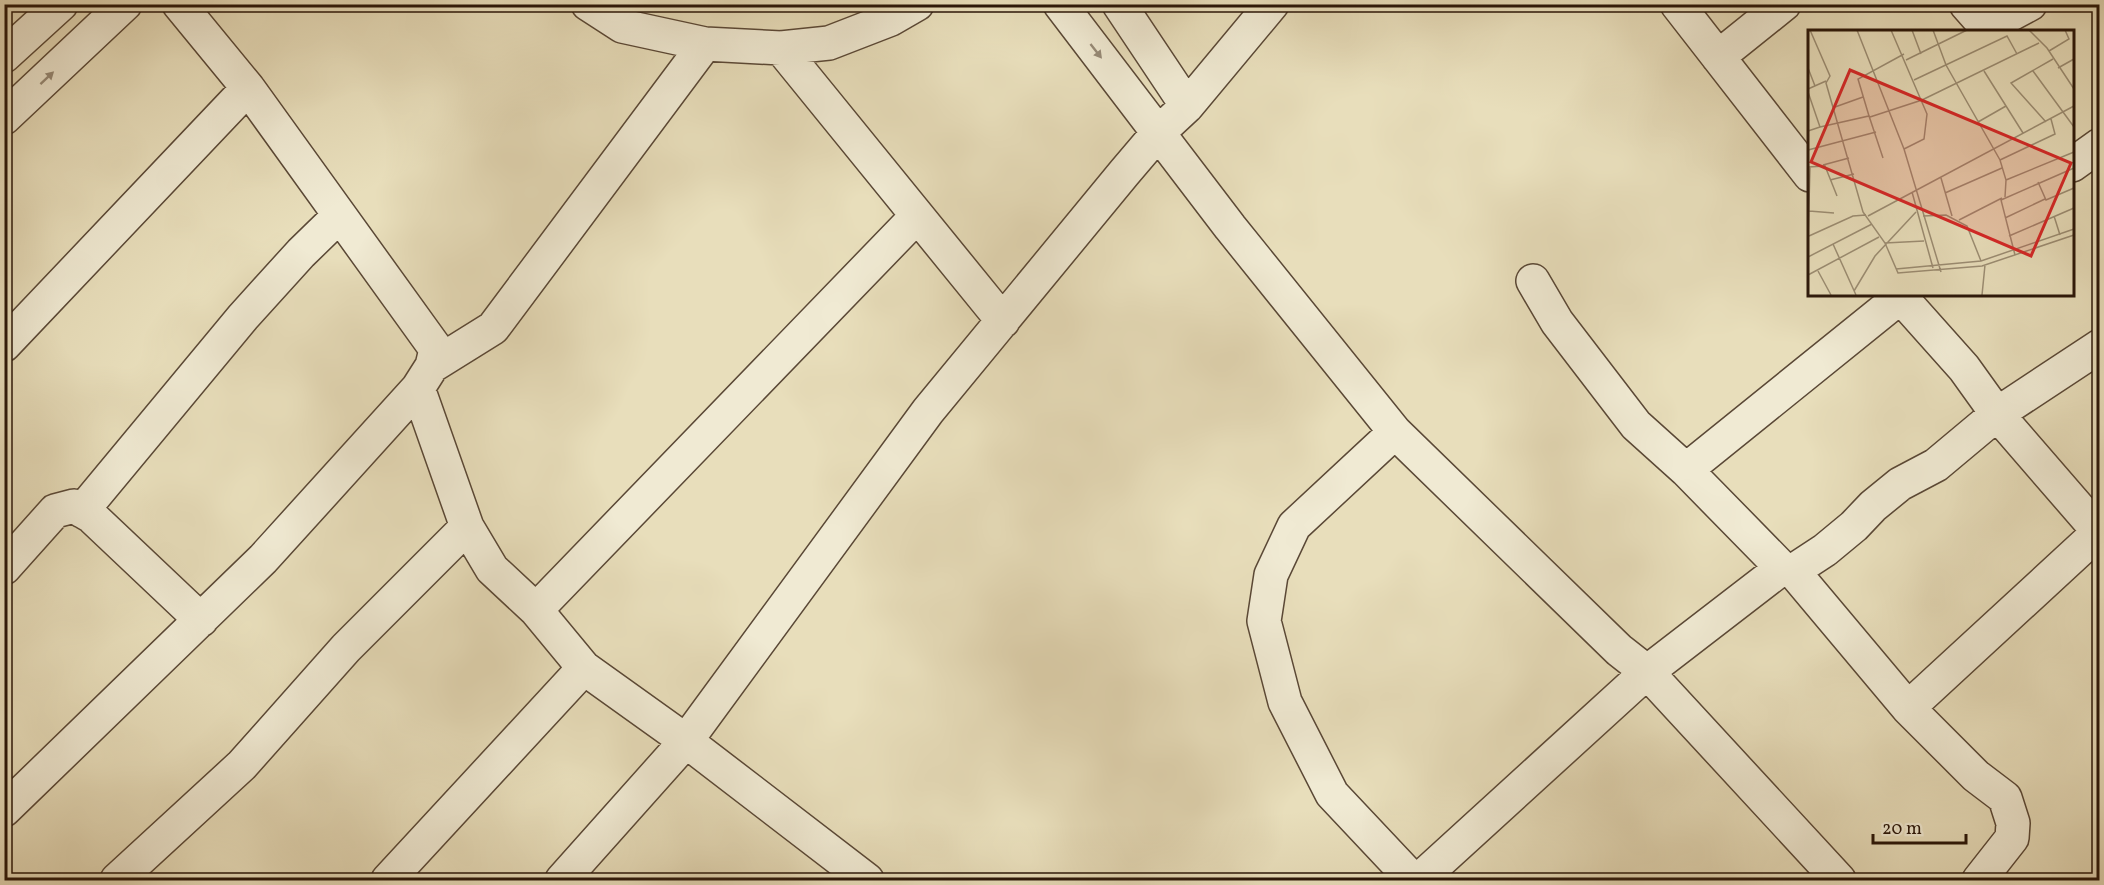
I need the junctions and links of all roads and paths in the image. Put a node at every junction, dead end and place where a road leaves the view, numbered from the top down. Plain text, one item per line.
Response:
1 (61, 4) edge
2 (125, 4) edge
3 (179, 4) edge
4 (588, 4) edge
5 (917, 4) edge
6 (1060, 4) edge
7 (1119, 4) edge
8 (1272, 4) edge
9 (1677, 4) edge
10 (1784, 4) edge
11 (1966, 4) edge
12 (2030, 4) edge
13 (1988, 26) edge
14 (705, 44) junction
15 (781, 48) junction
16 (4, 56) edge
17 (1719, 57) junction
18 (248, 88) junction
19 (1187, 106) junction
20 (4, 118) edge
21 (1158, 133) junction
22 (2100, 145) edge
23 (2074, 164) edge
24 (1808, 171) edge
25 (339, 216) junction
26 (917, 216) junction
27 (1533, 281) dead end
28 (1900, 296) edge
29 (1902, 296) edge
30 (1003, 321) junction
31 (4, 345) edge
32 (2100, 346) edge
33 (425, 377) junction
34 (1997, 414) junction
35 (1395, 432) junction
36 (1686, 470) junction
37 (82, 511) junction
38 (467, 527) junction
39 (2099, 532) edge
40 (4, 568) edge
41 (1788, 569) junction
42 (536, 610) junction
43 (201, 620) junction
44 (584, 668) junction
45 (1647, 672) junction
46 (1908, 708) junction
47 (686, 741) junction
48 (4, 810) edge
49 (117, 880) edge
50 (388, 880) edge
51 (562, 880) edge
52 (867, 880) edge
53 (1413, 880) edge
54 (1419, 880) edge
55 (1839, 880) edge
56 (1978, 880) edge

1 - 16 street
20 -> 2 street
3 - 18 street
4 - 14 street
5 - 15 street
6 -> 21 street
7 - 19 street
8 - 19 street
9 - 17 street
10 - 17 street
11 - 13 street
12 - 13 street
14 - 15 street
14 - 33 street
15 - 26 street
17 - 24 street
18 - 25 street
18 - 31 street
19 - 21 street
21 - 30 street
21 - 35 street
22 - 23 street
25 - 33 street
25 - 37 street
26 - 30 street
26 - 42 street
27 - 36 street
28 - 36 street
29 - 34 street
30 - 47 street
32 - 34 street
33 - 38 street
33 - 43 street
34 - 39 street
34 - 41 street
35 - 45 street
35 - 53 street
36 - 41 street
37 - 40 street
37 - 43 street
38 - 42 street
38 - 49 street
39 - 46 street
41 - 45 street
41 - 46 street
42 - 44 street
43 - 48 street
44 - 47 street
44 - 50 street
45 - 54 street
45 - 55 street
46 - 56 street
47 - 51 street
47 - 52 street

